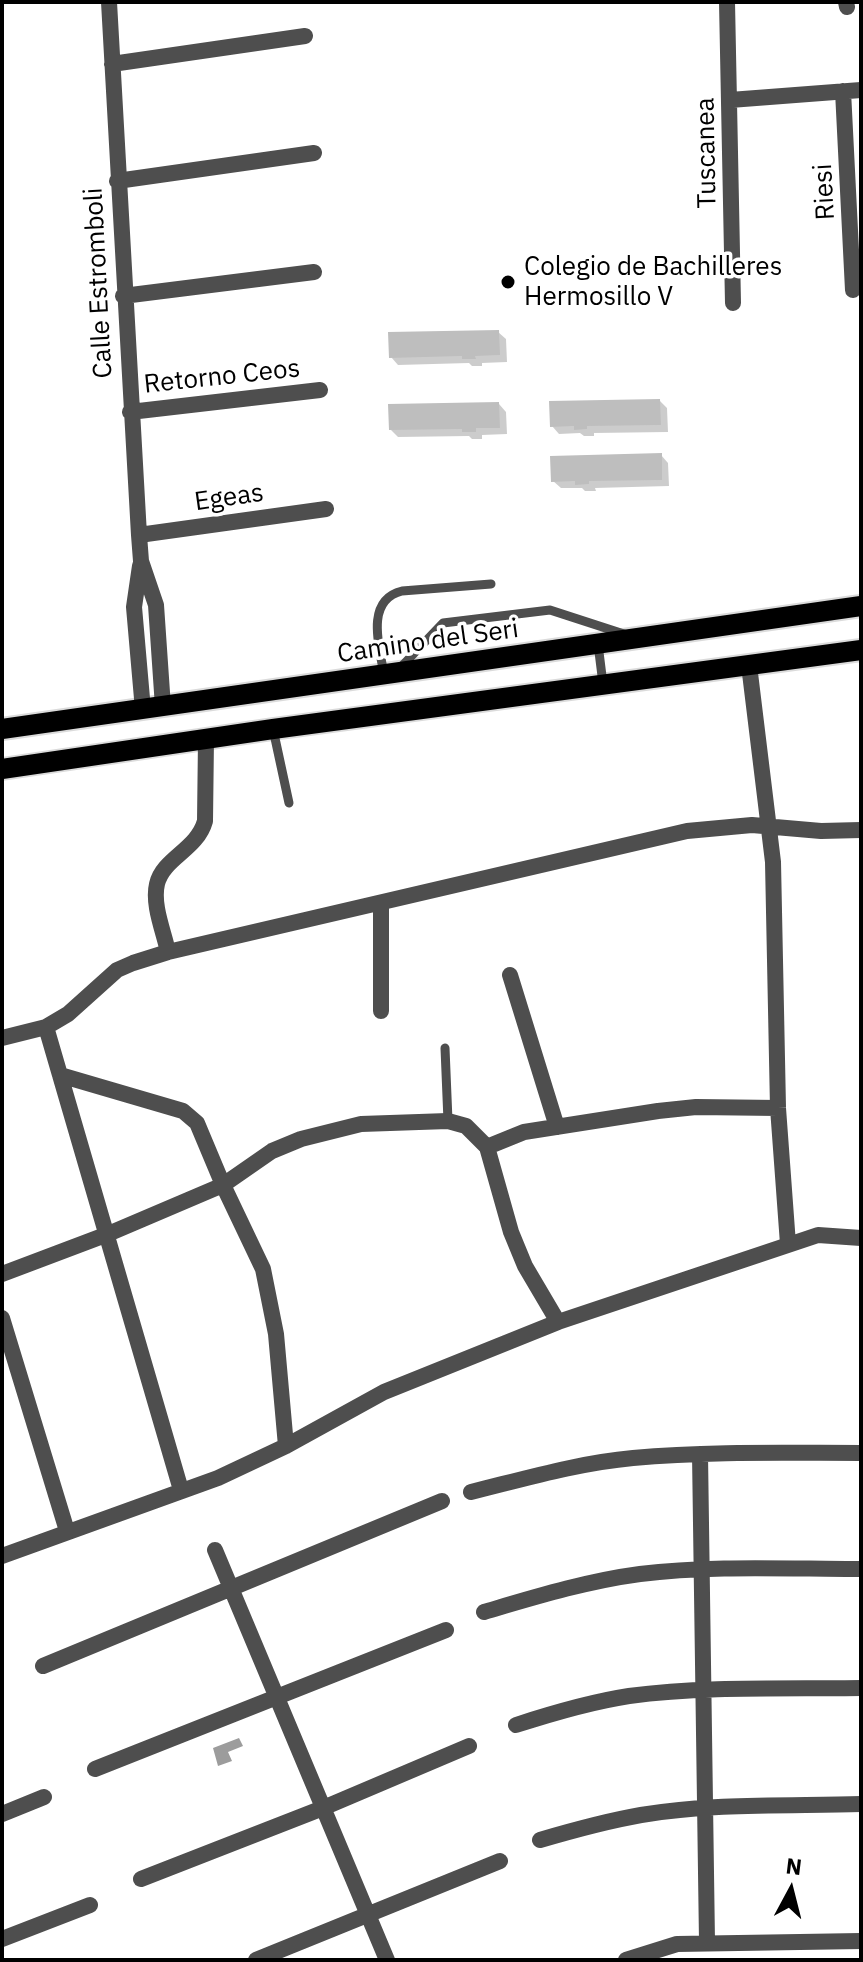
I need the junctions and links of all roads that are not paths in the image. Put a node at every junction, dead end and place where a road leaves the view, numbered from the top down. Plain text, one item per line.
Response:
1 (109, 2) edge
2 (727, 2) edge
3 (305, 36) dead end
4 (112, 64) junction
5 (861, 90) edge
6 (843, 91) junction
7 (730, 100) junction
8 (314, 153) dead end
9 (117, 181) junction
10 (314, 272) dead end
11 (853, 290) dead end
12 (123, 296) junction
13 (733, 303) dead end
14 (320, 390) dead end
15 (130, 412) junction
16 (326, 509) dead end
17 (139, 535) junction
18 (141, 561) junction
19 (491, 584) dead end
20 (156, 605) junction
21 (861, 606) edge
22 (134, 607) junction
23 (638, 638) junction
24 (598, 644) junction
25 (861, 650) edge
26 (749, 665) junction
27 (390, 674) junction
28 (603, 685) junction
29 (153, 709) junction
30 (2, 729) edge
31 (273, 729) junction
32 (206, 739) junction
33 (2, 769) edge
34 (289, 803) dead end
35 (768, 827) junction
36 (861, 830) edge
37 (381, 904) junction
38 (168, 952) junction
39 (510, 975) dead end
40 (381, 1011) dead end
41 (46, 1027) junction
42 (2, 1038) edge
43 (445, 1048) dead end
44 (60, 1075) junction
45 (778, 1108) junction
46 (448, 1121) junction
47 (557, 1127) junction
48 (487, 1147) junction
49 (223, 1185) junction
50 (108, 1234) junction
51 (861, 1238) edge
52 (788, 1244) junction
53 (2, 1274) edge
54 (2, 1318) edge
55 (558, 1322) junction
56 (286, 1446) junction
57 (861, 1453) edge
58 (700, 1454) junction
59 (181, 1490) junction
60 (471, 1492) dead end
61 (442, 1501) dead end
62 (67, 1531) junction
63 (215, 1550) dead end
64 (2, 1556) edge
65 (861, 1569) edge
66 (701, 1570) junction
67 (232, 1589) junction
68 (484, 1612) dead end
69 (446, 1630) dead end
70 (43, 1666) dead end
71 (861, 1688) edge
72 (703, 1690) junction
73 (278, 1698) junction
74 (516, 1725) dead end
75 (469, 1746) dead end
76 (95, 1769) dead end
77 (44, 1797) dead end
78 (861, 1804) edge
79 (323, 1808) junction
80 (705, 1808) junction
81 (2, 1814) edge
82 (540, 1840) dead end
83 (500, 1861) dead end
84 (141, 1879) dead end
85 (90, 1905) dead end
86 (368, 1915) junction
87 (2, 1939) edge
88 (861, 1941) edge
89 (707, 1942) junction
90 (256, 1960) edge
91 (387, 1960) edge
92 (626, 1960) edge

1 - 4 street, Calle Estromboli
2 - 7 street, Tuscanea
3 - 4 street
4 - 9 street, Calle Estromboli
5 - 6 street
6 - 7 street
6 - 11 street, Riesi
7 - 13 street, Tuscanea
8 - 9 street
9 - 12 street, Calle Estromboli
10 - 12 street
12 - 15 street, Calle Estromboli
14 - 15 street, Retorno Ceos
15 - 17 street, Calle Estromboli
16 - 17 street, Egeas
17 - 18 street, Calle Estromboli
18 - 20 street
18 - 22 street
19 - 27 lane
20 - 22 street
20 - 29 street
21 - 23 main road, Camino del Seri
22 - 29 street
23 - 24 main road, Camino del Seri
23 - 27 lane
24 - 27 main road, Camino del Seri
24 - 28 lane
25 - 26 main road
26 - 28 main road
26 - 35 street
27 - 29 main road, Camino del Seri
28 - 31 main road
29 - 30 main road, Camino del Seri
31 - 32 main road
31 - 34 lane
32 - 33 main road
32 - 38 street
35 - 36 street
35 - 37 street
35 - 45 street
37 - 38 street
37 - 40 street
38 - 41 street
39 - 47 street
41 - 42 street
41 - 44 street
43 - 46 lane
44 - 49 street
44 - 50 street
45 - 47 street
45 - 52 street
46 - 48 street
46 - 49 street
47 - 48 street
48 - 55 street
49 - 50 street
49 - 56 street
50 - 53 street
50 - 59 street
51 - 52 street
52 - 55 street
54 - 62 street
55 - 56 street
56 - 59 street
57 - 58 street
58 - 60 street
58 - 66 street
59 - 62 street
61 - 67 street
62 - 64 street
63 - 67 street
65 - 66 street
66 - 68 street
66 - 72 street
67 - 70 street
67 - 73 street
69 - 73 street
71 - 72 street
72 - 74 street
72 - 80 street
73 - 76 street
73 - 79 street
75 - 79 street
77 - 81 street
78 - 80 street
79 - 84 street
79 - 86 street
80 - 82 street
80 - 89 street
83 - 86 street
85 - 87 street
86 - 90 street
86 - 91 street
88 - 89 street
89 - 92 street

